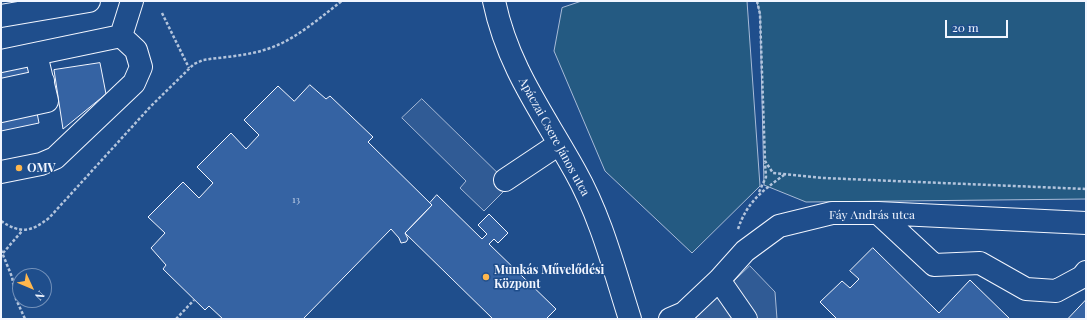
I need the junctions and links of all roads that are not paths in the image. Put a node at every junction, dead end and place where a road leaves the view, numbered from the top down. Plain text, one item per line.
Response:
1 (90, 1) edge
2 (132, 1) edge
3 (494, 1) edge
4 (1, 16) edge
5 (121, 36) junction
6 (36, 54) junction
7 (1, 61) edge
8 (43, 81) junction
9 (1, 90) edge
10 (1, 111) edge
11 (559, 144) junction
12 (1, 172) edge
13 (505, 180) dead end
14 (878, 213) junction
15 (1086, 223) edge
16 (1086, 272) edge
17 (719, 280) junction
18 (681, 317) edge
19 (630, 319) edge
20 (746, 319) edge

1 - 4 street
2 - 5 street
3 - 11 street, Apáczai Csere János utca
5 - 6 street
5 - 12 street
6 - 7 street
6 - 8 street
8 - 9 street
8 - 10 street
11 - 13 street
11 - 19 street, Apáczai Csere János utca
14 - 15 street, Fáy András utca
14 - 16 street
14 - 17 street, Fáy András utca
17 - 18 street, Fáy András utca
17 - 20 street

